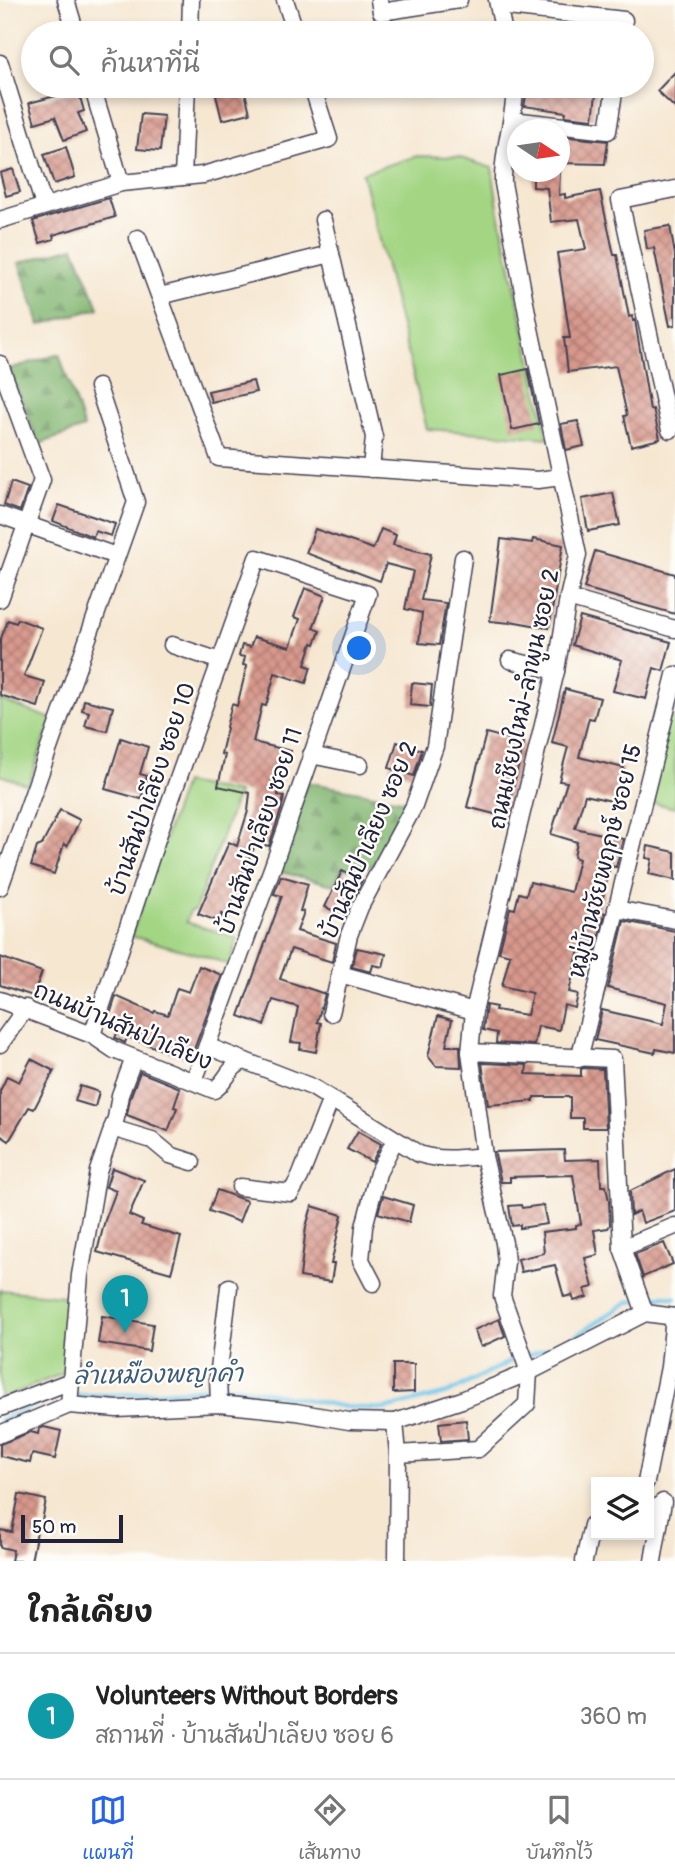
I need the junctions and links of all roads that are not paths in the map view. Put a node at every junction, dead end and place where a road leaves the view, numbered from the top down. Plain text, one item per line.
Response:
1 (66, 0) edge
2 (191, 0) edge
3 (285, 0) edge
4 (379, 0) edge
5 (459, 0) edge
6 (498, 3) edge
7 (72, 21) edge
8 (190, 21) edge
9 (292, 21) edge
10 (502, 21) edge
11 (592, 21) edge
12 (0, 62) edge
13 (96, 98) edge
14 (186, 98) edge
15 (316, 98) edge
16 (514, 98) edge
17 (613, 98) edge
18 (512, 119) edge
19 (570, 127) edge
20 (507, 142) edge
21 (183, 177) junction
22 (121, 183) junction
23 (675, 189) edge
24 (44, 205) junction
25 (0, 220) edge
26 (323, 220) dead end
27 (138, 238) dead end
28 (331, 254) junction
29 (160, 296) junction
30 (0, 364) edge
31 (98, 387) dead end
32 (670, 430) dead end
33 (372, 469) junction
34 (561, 477) junction
35 (0, 515) edge
36 (27, 525) junction
37 (116, 556) junction
38 (463, 558) dead end
39 (368, 594) joint
40 (568, 598) junction
41 (0, 599) edge
42 (675, 629) edge
43 (173, 645) dead end
44 (510, 660) dead end
45 (220, 661) junction
46 (556, 671) junction
47 (675, 675) edge
48 (311, 755) junction
49 (360, 765) dead end
50 (0, 887) edge
51 (616, 909) junction
52 (675, 920) edge
53 (340, 974) junction
54 (0, 1000) edge
55 (26, 1008) junction
56 (474, 1011) junction
57 (331, 1013) dead end
58 (92, 1035) junction
59 (0, 1044) edge
60 (207, 1046) junction
61 (470, 1052) junction
62 (134, 1058) junction
63 (579, 1059) junction
64 (245, 1061) junction
65 (194, 1082) junction
66 (331, 1099) junction
67 (113, 1128) junction
68 (395, 1140) junction
69 (484, 1156) junction
70 (192, 1162) dead end
71 (240, 1187) dead end
72 (675, 1226) edge
73 (622, 1248) junction
74 (373, 1283) dead end
75 (229, 1287) dead end
76 (640, 1300) junction
77 (675, 1317) edge
78 (527, 1368) junction
79 (218, 1391) junction
80 (70, 1394) junction
81 (0, 1408) edge
82 (668, 1412) edge
83 (395, 1422) junction
84 (0, 1434) edge
85 (398, 1454) junction
86 (648, 1477) edge
87 (654, 1510) edge
88 (591, 1530) edge
89 (397, 1561) edge
90 (584, 1561) edge
91 (653, 1561) edge

1 - 7 street
2 - 8 street
3 - 9 street
4 - 5 street
6 - 10 street
6 - 11 street
12 - 24 street
13 - 22 street
14 - 21 street
15 - 21 street
16 - 18 street, ถนนเชียงใหม่-ลำพูน ซอย 2
17 - 19 street
20 - 34 street, ถนนเชียงใหม่-ลำพูน ซอย 2
21 - 22 street
22 - 24 street
23 - 32 street
24 - 25 street
26 - 28 street
27 - 29 street
28 - 29 street
28 - 33 street
29 - 33 street
30 - 36 street
31 - 37 street
33 - 34 street
34 - 40 street, ถนนเชียงใหม่-ลำพูน ซอย 2
35 - 36 street
36 - 37 street
36 - 41 street
37 - 50 street
38 - 53 street, บ้านสันป่าเลียง ซอย 2
39 - 45 street, บ้านสันป่าเลียง ซอย 10
39 - 48 street, บ้านสันป่าเลียง ซอย 11
40 - 42 street
40 - 46 street, ถนนเชียงใหม่-ลำพูน ซอย 2
43 - 45 street
44 - 46 street
45 - 58 street, บ้านสันป่าเลียง ซอย 10
46 - 56 street, ถนนเชียงใหม่-ลำพูน ซอย 2
47 - 51 street, หมู่บ้านชัยพฤกษ์ ซอย 15
48 - 49 street
48 - 60 street, บ้านสันป่าเลียง ซอย 11
51 - 52 street
51 - 63 street, หมู่บ้านชัยพฤกษ์ ซอย 15
53 - 56 street, บ้านสันป่าเลียง ซอย 2
53 - 57 street, บ้านสันป่าเลียง ซอย 2
54 - 55 street, ถนนบ้านสันป่าเลียง
55 - 58 street, ถนนบ้านสันป่าเลียง
55 - 59 street
56 - 61 street, ถนนเชียงใหม่-ลำพูน ซอย 2
58 - 62 street, ถนนบ้านสันป่าเลียง
60 - 64 street
60 - 65 street, บ้านสันป่าเลียง ซอย 11
61 - 63 street
61 - 69 street, ถนนเชียงใหม่-ลำพูน ซอย 2
62 - 65 street, ถนนบ้านสันป่าเลียง
62 - 67 street
63 - 73 street
64 - 65 street, ถนนบ้านสันป่าเลียง
64 - 66 street, ถนนบ้านสันป่าเลียง
66 - 68 street, ถนนบ้านสันป่าเลียง
66 - 71 street
67 - 70 street
67 - 80 street
68 - 69 street, ถนนบ้านสันป่าเลียง
68 - 74 street
69 - 78 street, ถนนเชียงใหม่-ลำพูน ซอย 2
72 - 73 street
73 - 76 street
75 - 79 street
76 - 77 street
76 - 78 street
77 - 82 street
78 - 83 street
78 - 85 street
79 - 80 street
79 - 83 street
80 - 81 street
80 - 84 street
82 - 86 street
83 - 85 street
85 - 89 street
87 - 91 street
88 - 90 street

